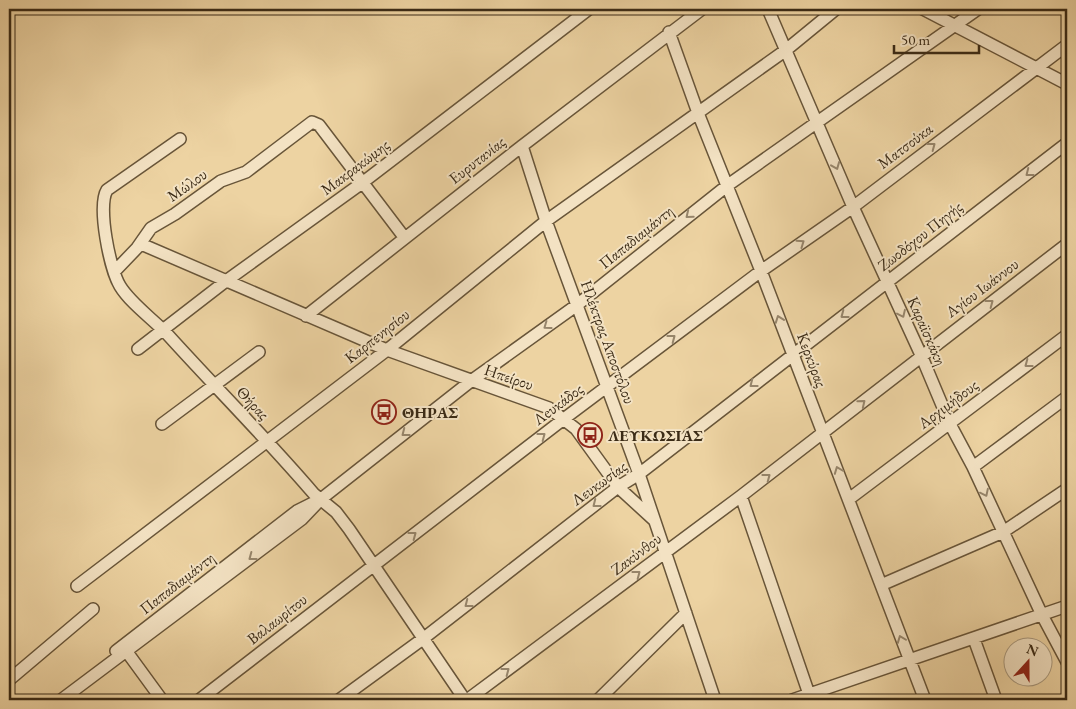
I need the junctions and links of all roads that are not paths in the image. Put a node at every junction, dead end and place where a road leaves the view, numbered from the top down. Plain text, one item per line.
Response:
1 (589, 9) edge
2 (702, 9) edge
3 (768, 9) edge
4 (836, 9) edge
5 (923, 9) edge
6 (978, 9) edge
7 (955, 25) junction
8 (669, 32) junction
9 (1067, 46) edge
10 (786, 50) junction
11 (1035, 68) junction
12 (1067, 84) edge
13 (698, 112) junction
14 (817, 120) junction
15 (180, 139) dead end
16 (1067, 143) edge
17 (522, 146) junction
18 (362, 183) junction
19 (728, 185) junction
20 (853, 207) junction
21 (546, 221) junction
22 (404, 237) junction
23 (141, 244) junction
24 (1067, 244) edge
25 (115, 271) junction
26 (761, 271) junction
27 (226, 281) junction
28 (887, 282) junction
29 (576, 305) junction
30 (306, 316) junction
31 (164, 331) junction
32 (1067, 335) edge
33 (138, 349) dead end
34 (387, 350) junction
35 (260, 352) dead end
36 (792, 354) junction
37 (922, 355) junction
38 (471, 381) junction
39 (214, 386) junction
40 (608, 388) junction
41 (1067, 397) edge
42 (565, 418) junction
43 (162, 424) dead end
44 (950, 424) junction
45 (824, 433) junction
46 (266, 440) junction
47 (973, 467) junction
48 (639, 474) junction
49 (618, 486) junction
50 (1067, 488) edge
51 (741, 496) junction
52 (321, 499) junction
53 (849, 499) junction
54 (654, 520) junction
55 (1003, 532) junction
56 (665, 553) junction
57 (375, 564) junction
58 (880, 585) junction
59 (77, 586) dead end
60 (1067, 606) edge
61 (93, 609) dead end
62 (686, 613) junction
63 (1042, 615) junction
64 (424, 638) junction
65 (974, 640) junction
66 (127, 652) junction
67 (908, 659) junction
68 (1067, 662) edge
69 (9, 680) edge
70 (810, 697) edge
71 (60, 700) edge
72 (162, 700) edge
73 (199, 700) edge
74 (339, 700) edge
75 (466, 700) edge
76 (598, 700) edge
77 (715, 700) edge
78 (792, 700) edge
79 (925, 700) edge
80 (996, 700) edge

1 - 18 street, Μακρακώμης
2 - 8 street, Ευρυτανίας
3 - 10 street, Καραϊσκάκη
4 - 10 street, Καρπενησίου
5 - 7 street
6 - 7 street, Παπαδιαμάντη
7 - 11 street
7 - 14 street, Παπαδιαμάντη
8 - 13 street, Κερκύρας
8 - 17 street, Ευρυτανίας
9 - 11 street, Ματσούκα
10 - 13 street, Καρπενησίου
10 - 14 street, Καραϊσκάκη
11 - 12 street
20 -> 11 street, Ματσούκα
13 - 19 street, Κερκύρας
13 - 21 street, Καρπενησίου
14 - 19 street, Παπαδιαμάντη
14 -> 20 street, Καραϊσκάκη
15 - 25 street, Θήρας
16 -> 28 street, Ζωοδόχου Πηγής
17 - 21 street, Ηλέκτρας Αποστόλου
17 - 22 street, Ευρυτανίας
18 - 22 street
18 - 23 street, Μώλου
18 - 27 street, Μακρακώμης
19 - 26 street, Κερκύρας
19 -> 29 street, Παπαδιαμάντη
26 -> 20 street, Ματσούκα
20 - 28 street, Καραϊσκάκη
21 - 29 street, Ηλέκτρας Αποστόλου
21 - 34 street, Καρπενησίου
22 - 30 street, Ευρυτανίας
23 - 25 street, Μώλου
23 - 27 street, Ηπείρου
37 -> 24 street, Αγίου Ιωάννου
25 - 31 street, Θήρας
36 -> 26 street, Κερκύρας
40 -> 26 street, Λeυκάδος
27 - 30 street, Ηπείρου
27 - 31 street, Μακρακώμης
28 -> 36 street, Ζωοδόχου Πηγής
28 -> 37 street, Καραϊσκάκη
29 -> 38 street, Παπαδιαμάντη
29 - 40 street, Ηλέκτρας Αποστόλου
30 - 34 street, Ηπείρου
31 - 33 street, Μακρακώμης
31 - 39 street, Θήρας
32 -> 44 street, Αρχιμήδους
34 - 38 street, Ηπείρου
34 - 46 street, Καρπενησίου
35 - 39 street
36 - 45 street, Κερκύρας
36 -> 48 street, Λευκωσίας
37 - 44 street, Καραϊσκάκη
45 -> 37 street, Αγίου Ιωάννου
38 - 42 street, Ηπείρου
38 -> 52 street, Παπαδιαμάντη
39 - 43 street
39 - 46 street, Θήρας
40 - 42 street, Λeυκάδος
40 - 48 street, Ηλέκτρας Αποστόλου
41 - 47 street
42 - 49 street, Ηπείρου
57 -> 42 street, Λeυκάδος
44 - 47 street, Καραϊσκάκη
44 - 53 street, Αρχιμήδους
51 -> 45 street, Ζακύνθου
53 -> 45 street, Κερκύρας
46 - 52 street, Θήρας
46 - 59 street, Καρπενησίου
47 -> 55 street, Καραϊσκάκη
48 - 49 street, Λευκωσίας
48 - 54 street, Ηλέκτρας Αποστόλου
49 - 54 street, Ηπείρου
49 -> 64 street, Λευκωσίας
50 - 55 street
51 - 56 street, Ζακύνθου
51 - 70 street
52 - 57 street, Θήρας
52 -> 66 street, Παπαδιαμάντη
52 - 71 street, Παπαδιαμάντη
53 - 58 street, Κερκύρας
54 - 56 street, Ηπείρου
55 - 58 street
55 - 63 street, Καραϊσκάκη
56 - 62 street, Ηπείρου
75 -> 56 street, Ζακύνθου
57 - 64 street, Θήρας
57 - 73 street, Βαλαωρίτου
67 -> 58 street, Κερκύρας
60 - 63 street
61 - 69 street
62 - 76 street
62 - 77 street, Ηπείρου
63 - 65 street
63 - 68 street, Καραϊσκάκη
64 - 74 street
64 - 75 street, Θήρας
65 - 67 street
65 - 80 street
66 - 71 street, Παπαδιαμάντη
66 - 72 street
67 - 70 street
67 - 79 street, Κερκύρας
70 - 78 street

